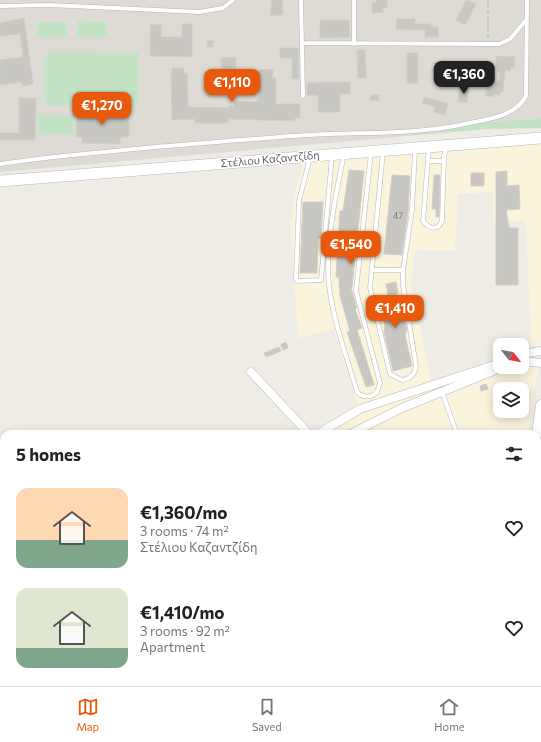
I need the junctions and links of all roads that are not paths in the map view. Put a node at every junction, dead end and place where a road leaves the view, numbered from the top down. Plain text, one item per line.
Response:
1 (233, 0) edge
2 (301, 0) edge
3 (354, 0) edge
4 (527, 0) edge
5 (50, 2) edge
6 (0, 6) edge
7 (528, 19) junction
8 (302, 43) junction
9 (354, 44) junction
10 (303, 96) dead end
11 (541, 138) edge
12 (430, 146) junction
13 (415, 148) junction
14 (383, 150) junction
15 (446, 150) junction
16 (371, 151) junction
17 (338, 154) junction
18 (310, 156) junction
19 (428, 161) junction
20 (444, 161) junction
21 (0, 164) edge
22 (0, 182) edge
23 (372, 270) junction
24 (403, 270) junction
25 (541, 351) edge
26 (529, 353) edge
27 (529, 362) edge
28 (541, 363) edge
29 (493, 366) edge
30 (493, 371) edge
31 (250, 372) dead end
32 (442, 392) junction
33 (541, 405) edge
34 (305, 430) edge
35 (325, 430) edge
36 (358, 430) edge
37 (455, 430) edge
38 (538, 430) edge

1 - 5 lane
2 - 8 lane
3 - 9 lane
4 - 7 lane
5 - 6 lane
7 - 9 lane
7 - 21 lane
8 - 9 lane
8 - 10 lane
11 - 15 main road, Στέλιου Καζαντζίδη
12 - 13 main road, Στέλιου Καζαντζίδη
12 - 15 main road, Στέλιου Καζαντζίδη
12 - 19 lane
13 - 14 main road, Στέλιου Καζαντζίδη
13 - 24 lane
14 - 16 main road, Στέλιου Καζαντζίδη
14 - 23 lane
15 - 20 lane
16 - 17 main road, Στέλιου Καζαντζίδη
16 - 17 lane
17 - 18 main road, Στέλιου Καζαντζίδη
17 - 18 lane
18 - 22 main road, Στέλιου Καζαντζίδη
19 - 20 lane
19 - 20 lane
23 - 24 lane
23 - 24 lane
25 - 26 street
27 - 28 street
29 - 35 street
30 - 32 street
31 - 34 street
32 - 36 street
32 - 37 lane
33 - 38 street

